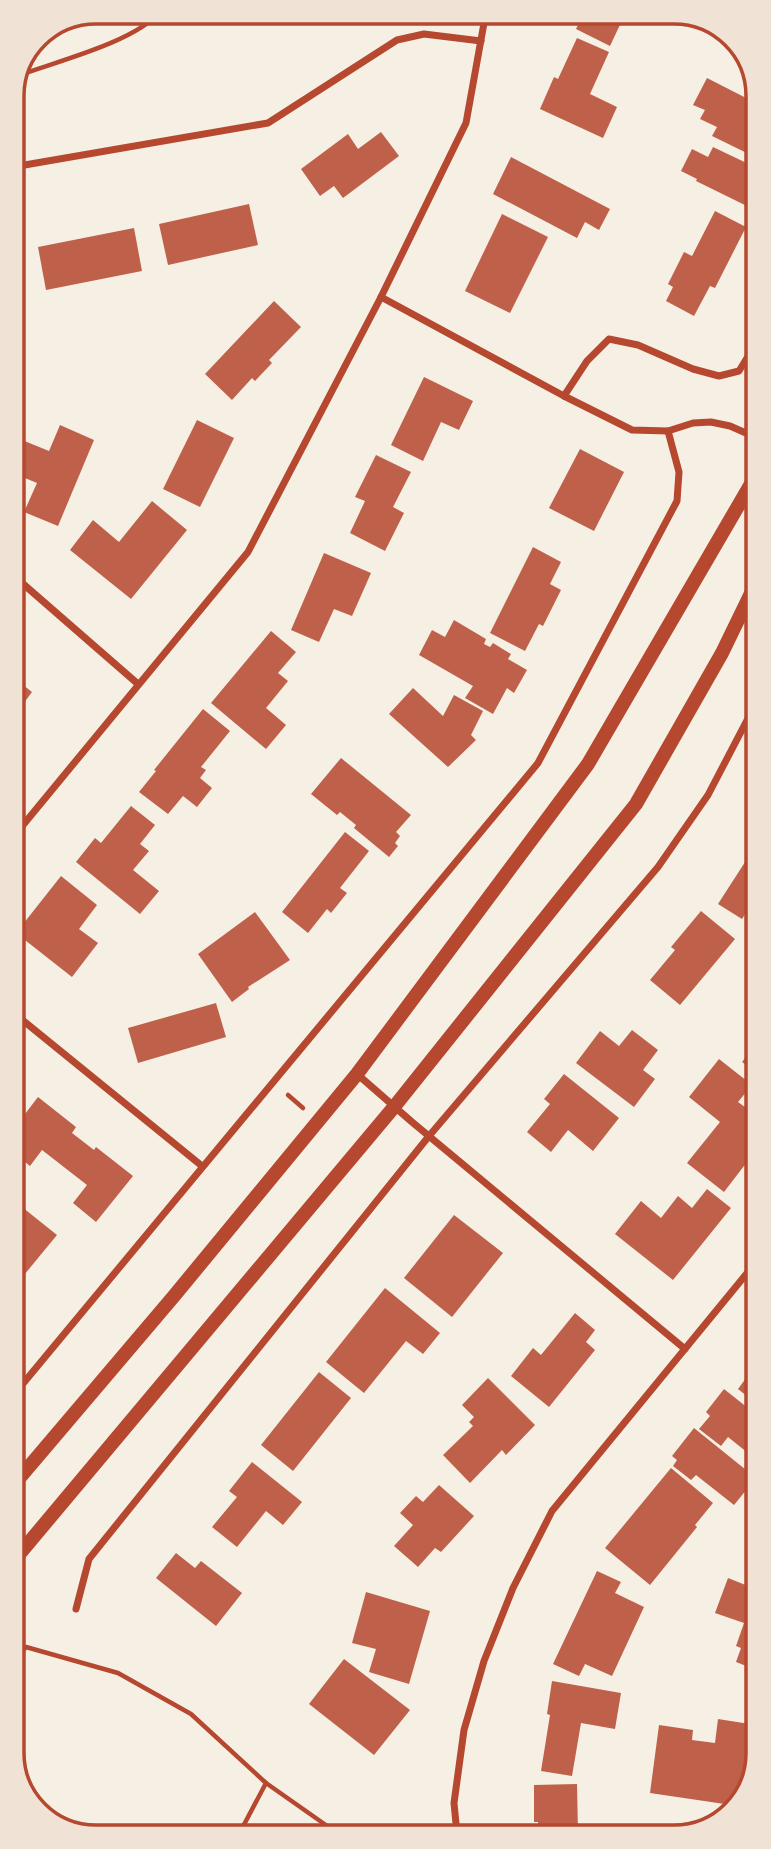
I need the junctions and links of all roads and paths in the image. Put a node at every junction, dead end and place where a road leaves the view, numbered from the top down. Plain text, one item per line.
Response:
1 (148, 24) edge
2 (484, 25) edge
3 (481, 41) junction
4 (29, 72) edge
5 (25, 165) edge
6 (381, 297) junction
7 (746, 359) edge
8 (564, 397) junction
9 (668, 431) junction
10 (746, 433) edge
11 (746, 492) edge
12 (25, 585) edge
13 (746, 604) edge
14 (138, 684) junction
15 (746, 722) edge
16 (25, 823) edge
17 (24, 1022) edge
18 (357, 1074) junction
19 (288, 1095) dead end
20 (394, 1107) junction
21 (303, 1108) dead end
22 (429, 1136) junction
23 (202, 1166) junction
24 (746, 1274) edge
25 (685, 1349) junction
26 (24, 1382) edge
27 (24, 1472) edge
28 (24, 1548) edge
29 (76, 1609) dead end
30 (24, 1649) edge
31 (266, 1783) junction
32 (244, 1824) edge
33 (325, 1824) edge
34 (456, 1825) edge

1 - 4 path
2 - 3 street
3 - 5 street
3 - 6 street
6 - 8 street
6 - 14 street
7 - 8 street
8 - 9 street
9 - 10 street
9 - 23 street
11 - 18 main road
12 - 14 street
13 - 20 main road
14 - 16 street
15 - 22 street
17 - 23 street
18 - 20 street
18 - 27 main road
19 - 21 path
20 - 22 street
20 - 28 main road
22 - 25 street
22 - 29 street
23 - 26 street
24 - 25 street
25 - 34 street
30 - 31 path
31 - 32 path
31 - 33 path

